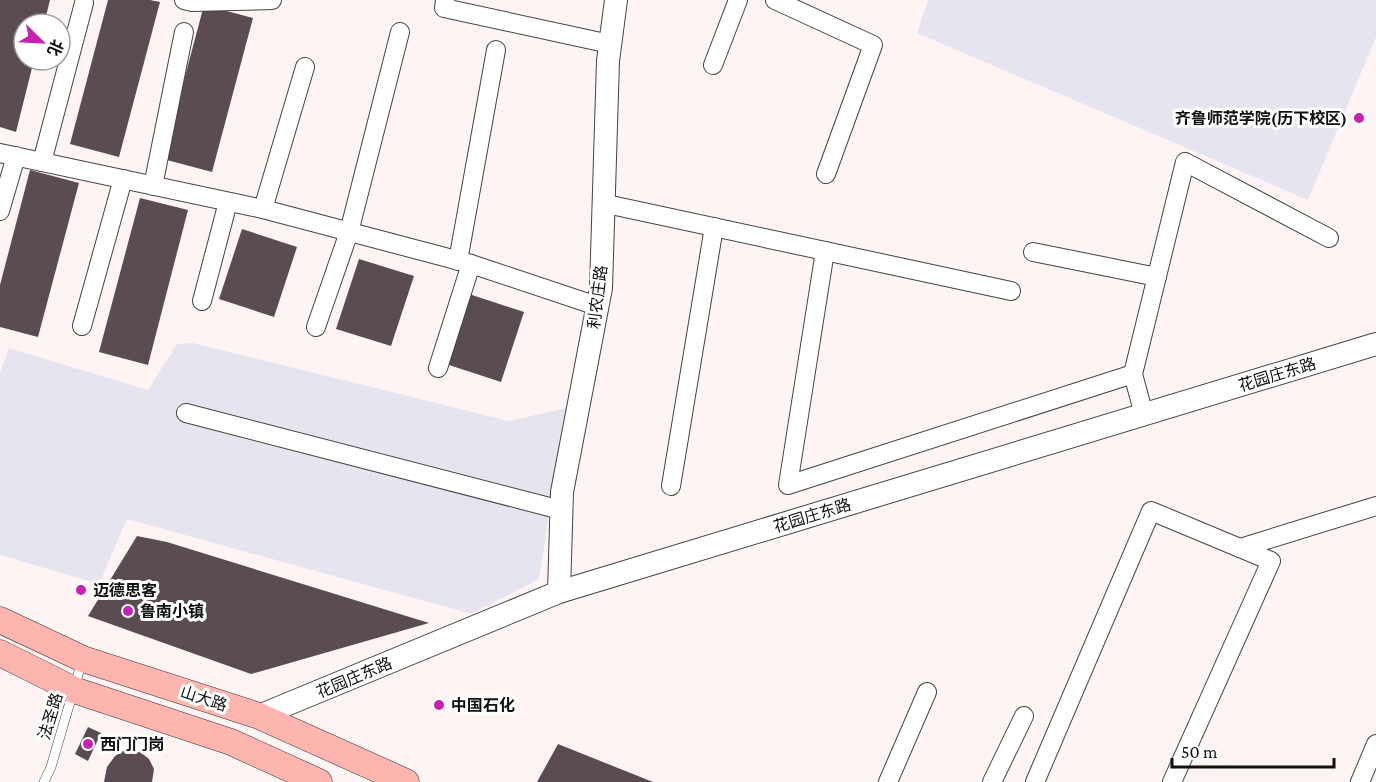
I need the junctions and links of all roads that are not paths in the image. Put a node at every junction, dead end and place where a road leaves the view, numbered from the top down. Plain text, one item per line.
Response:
1 (184, 0) edge
2 (272, 0) edge
3 (445, 0) edge
4 (616, 0) edge
5 (738, 0) edge
6 (775, 0) edge
7 (84, 3) dead end
8 (184, 32) dead end
9 (400, 32) dead end
10 (610, 44) junction
11 (496, 50) dead end
12 (713, 65) dead end
13 (305, 67) dead end
14 (8, 155) edge
15 (42, 162) junction
16 (826, 174) dead end
17 (123, 179) junction
18 (153, 186) junction
19 (228, 202) junction
20 (611, 205) dead end
21 (263, 209) junction
22 (0, 211) edge
23 (714, 227) junction
24 (349, 232) junction
25 (1329, 238) dead end
26 (825, 251) junction
27 (1033, 252) dead end
28 (465, 263) junction
29 (1157, 277) junction
30 (1011, 291) dead end
31 (202, 301) dead end
32 (597, 306) junction
33 (82, 326) dead end
34 (316, 327) dead end
35 (1376, 344) edge
36 (438, 368) dead end
37 (1132, 374) junction
38 (186, 413) dead end
39 (1144, 415) junction
40 (671, 486) dead end
41 (1376, 506) edge
42 (561, 510) junction
43 (1240, 548) junction
44 (559, 592) junction
45 (0, 620) edge
46 (0, 653) edge
47 (83, 659) junction
48 (74, 690) junction
49 (927, 692) dead end
50 (259, 716) junction
51 (1024, 716) dead end
52 (1376, 744) edge
53 (44, 782) edge
54 (319, 782) edge
55 (406, 782) edge
56 (888, 782) edge
57 (992, 782) edge
58 (1035, 782) edge
59 (1172, 782) edge
60 (1360, 782) edge

1 - 2 street
3 - 10 street
4 - 10 street, 利农庄路
5 - 12 street
6 - 16 street
7 - 15 street
8 - 18 street
9 - 24 street
10 - 32 street, 利农庄路
11 - 28 street
13 - 21 street
14 - 15 street
14 - 22 street
15 - 17 street
17 - 18 street
17 - 33 street
18 - 19 street
19 - 21 street
19 - 31 street
20 - 23 street
21 - 24 street
23 - 26 street
23 - 40 street
24 - 28 street
24 - 34 street
25 - 29 street
26 - 30 street
26 - 37 street
27 - 29 street
28 - 32 street
28 - 36 street
29 - 37 street
32 - 42 street, 利农庄路
35 - 39 street, 花园庄东路
37 - 39 street
38 - 42 street
39 - 44 street, 花园庄东路
41 - 43 street
42 - 44 street, 利农庄路
43 - 58 street
43 - 59 street
44 - 50 street, 花园庄东路
45 - 47 main road, 山大路
46 - 48 main road, 山大路
47 - 48 lane, 法圣路
47 - 50 main road, 山大路
48 - 53 lane, 法圣路
48 - 54 main road, 山大路
49 - 56 street
50 - 55 main road, 山大路
51 - 57 street
52 - 60 street

